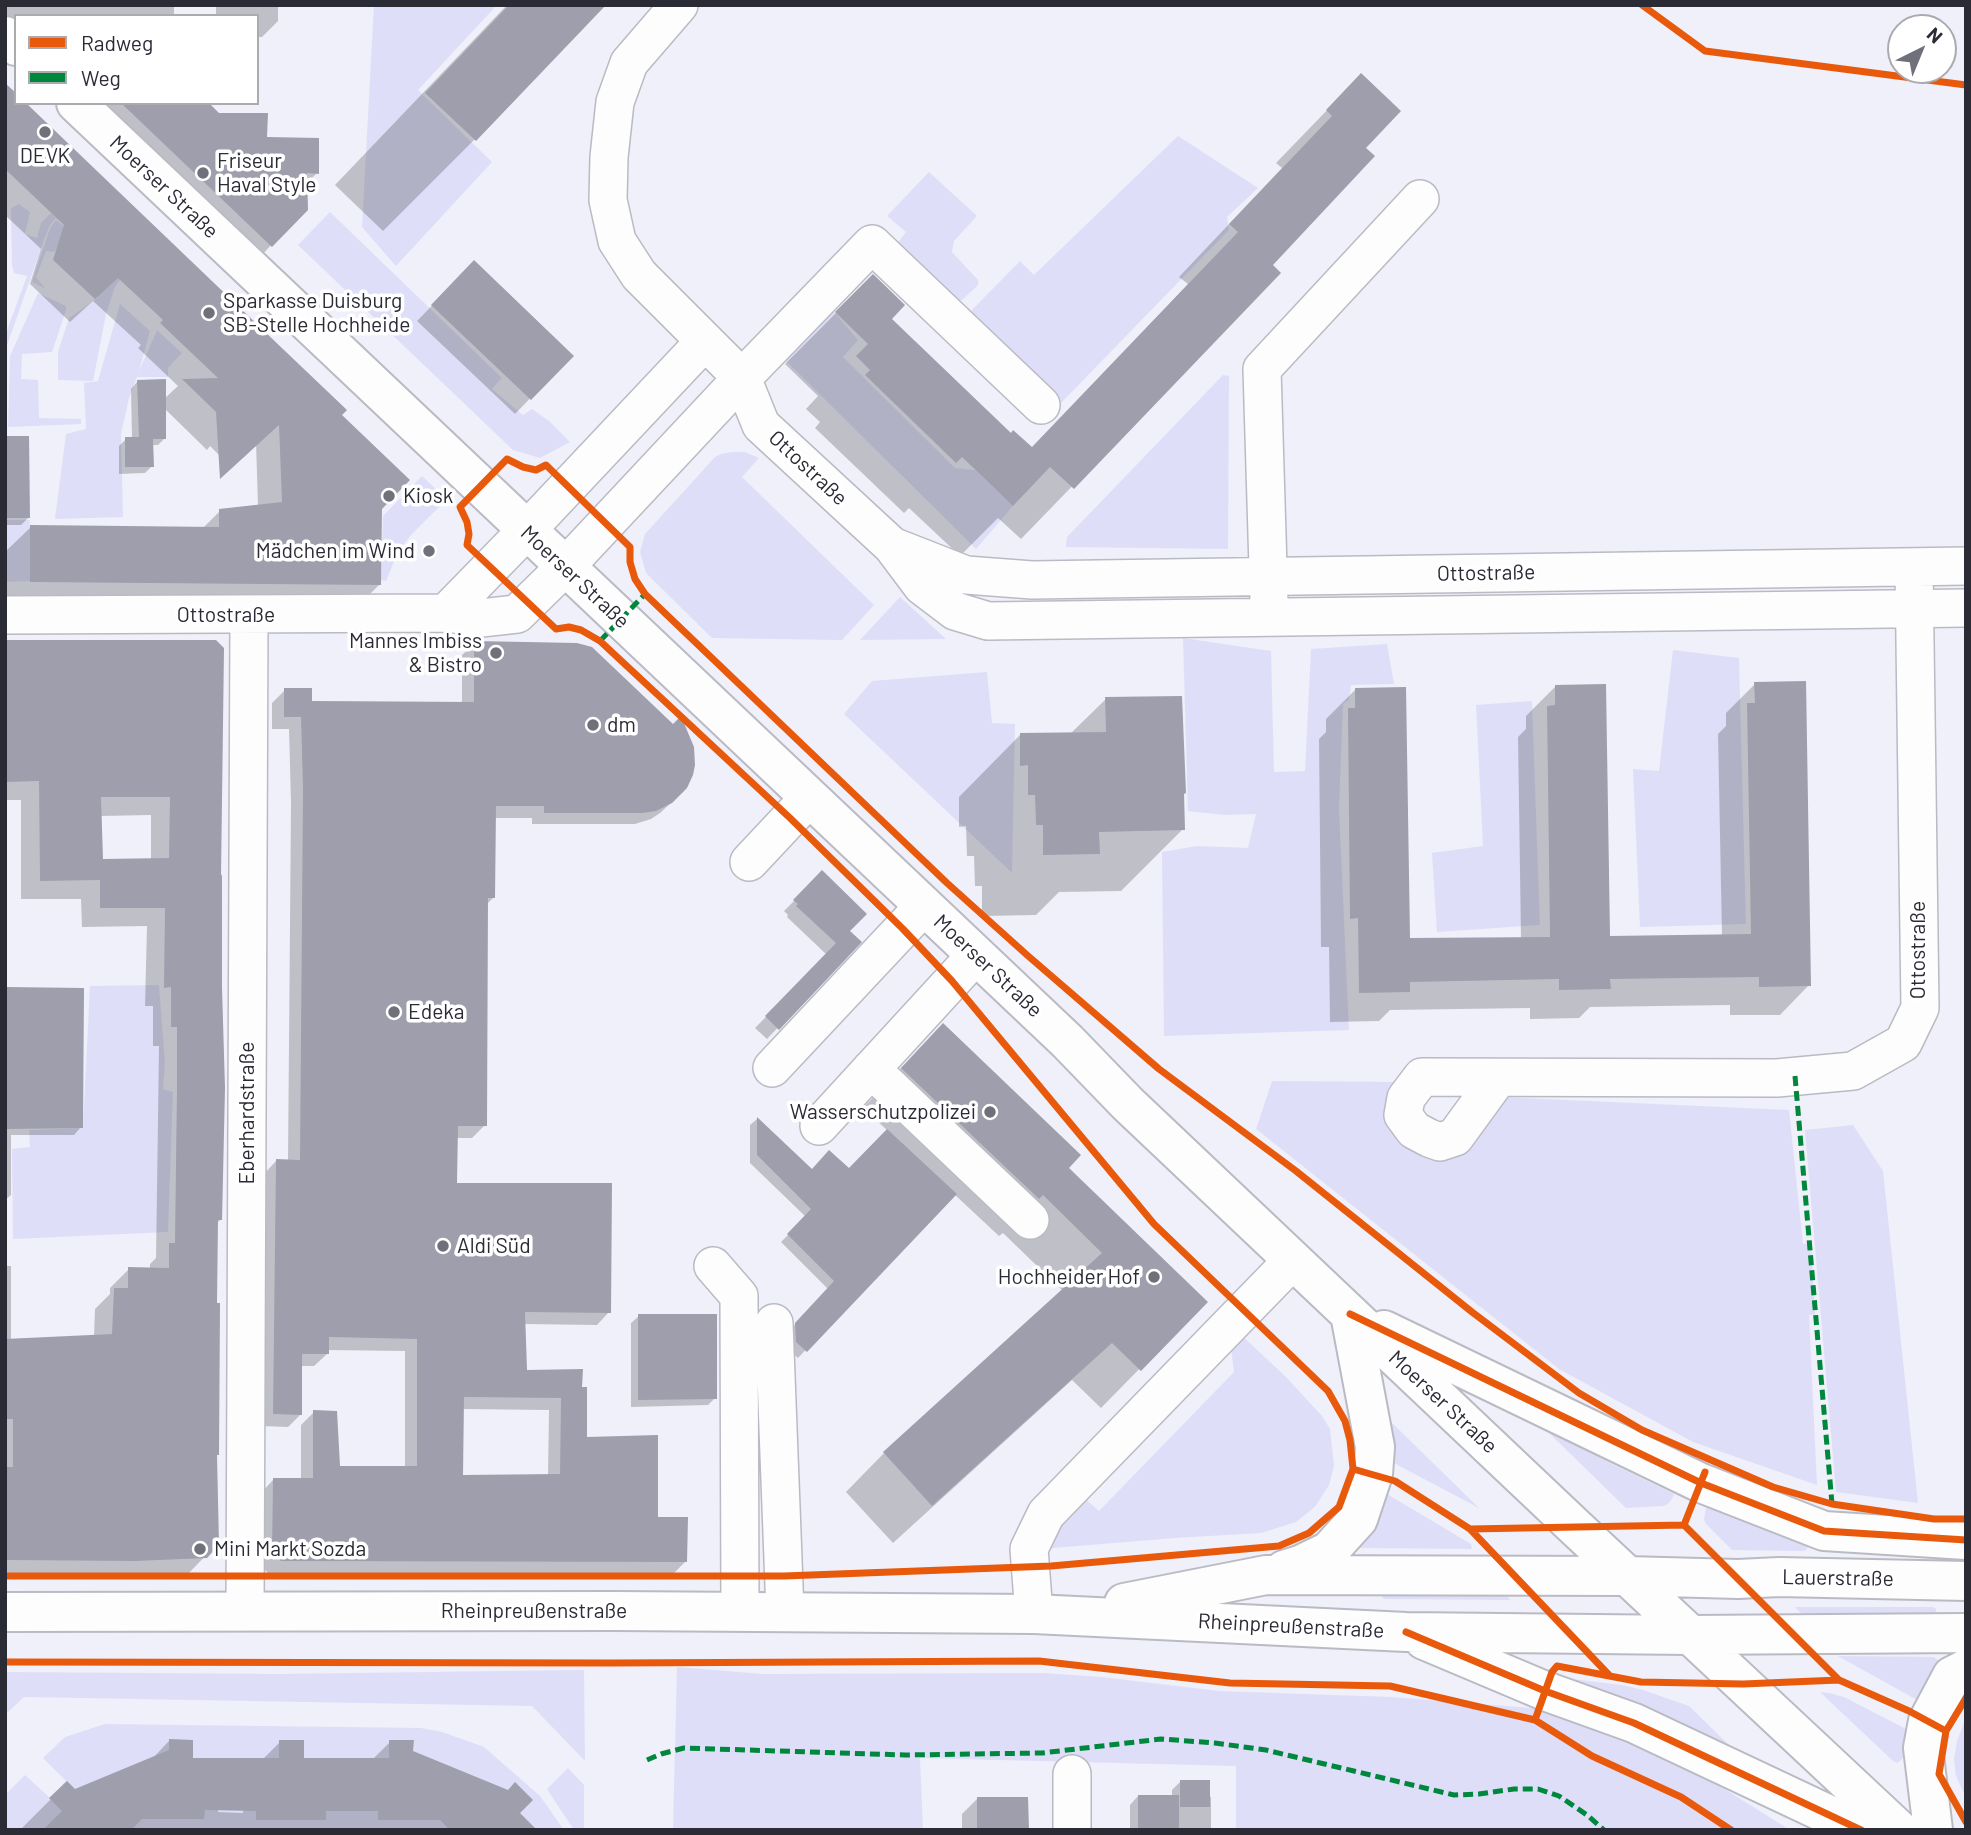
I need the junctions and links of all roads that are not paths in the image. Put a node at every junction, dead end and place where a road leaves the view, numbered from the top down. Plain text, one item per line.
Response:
1 (679, 5) edge
2 (78, 105) edge
3 (1420, 200) dead end
4 (705, 341) junction
5 (742, 378) junction
6 (1041, 405) dead end
7 (526, 531) junction
8 (892, 547) junction
9 (1966, 566) edge
10 (565, 567) junction
11 (1914, 567) junction
12 (1267, 576) junction
13 (1966, 608) edge
14 (1915, 609) junction
15 (446, 614) junction
16 (5, 615) edge
17 (249, 615) junction
18 (1270, 616) junction
19 (809, 797) junction
20 (749, 862) dead end
21 (924, 906) junction
22 (976, 955) junction
23 (772, 1068) dead end
24 (871, 1069) junction
25 (1498, 1078) dead end
26 (819, 1126) dead end
27 (1030, 1220) dead end
28 (1293, 1260) junction
29 (713, 1266) dead end
30 (1350, 1314) junction
31 (774, 1323) dead end
32 (1966, 1540) edge
33 (1266, 1575) junction
34 (1627, 1576) junction
35 (1966, 1581) edge
36 (245, 1611) junction
37 (5, 1612) edge
38 (740, 1612) junction
39 (785, 1612) junction
40 (1048, 1614) junction
41 (1406, 1632) junction
42 (1966, 1633) edge
43 (1689, 1634) junction
44 (1966, 1669) edge
45 (1072, 1774) dead end
46 (1072, 1830) edge
47 (1861, 1830) edge
48 (1899, 1830) edge
49 (1933, 1830) edge

1 - 4 street, Ottostraße
2 - 7 main road, Moerser Straße
3 - 12 street
4 - 5 street, Ottostraße
4 - 7 street
5 - 6 street
5 - 8 street, Ottostraße
5 - 10 street, Ottostraße
7 - 10 main road, Moerser Straße
7 - 15 street
8 - 12 street, Ottostraße
8 - 18 street, Ottostraße
9 - 11 street, Ottostraße
10 - 15 street, Ottostraße
10 - 19 main road, Moerser Straße
11 - 12 street, Ottostraße
11 - 14 street, Ottostraße
12 - 18 street
13 - 14 street, Ottostraße
14 - 18 street, Ottostraße
14 - 25 street, Ottostraße
15 - 17 street, Ottostraße
16 - 17 street, Ottostraße
17 - 36 street, Eberhardstraße
19 - 20 street
19 - 21 main road, Moerser Straße
21 - 22 main road, Moerser Straße
21 - 23 street
22 - 24 street
22 - 28 main road, Moerser Straße
24 - 26 street
24 - 27 street
28 - 30 main road, Moerser Straße
28 - 40 street
29 - 38 street
30 - 32 main road
30 - 33 main road
30 - 34 main road, Moerser Straße
31 - 39 street
33 - 34 main road, Rheinpreußenstraße
33 - 40 main road, Rheinpreußenstraße
34 - 35 main road, Lauerstraße
34 - 43 main road, Moerser Straße
36 - 37 main road, Rheinpreußenstraße
36 - 38 main road, Rheinpreußenstraße
38 - 39 main road, Rheinpreußenstraße
39 - 40 main road, Rheinpreußenstraße
40 - 41 main road, Rheinpreußenstraße
41 - 43 main road, Rheinpreußenstraße
41 - 47 main road
42 - 43 main road
43 - 48 main road, Moerser Straße
44 - 49 main road
45 - 46 street

